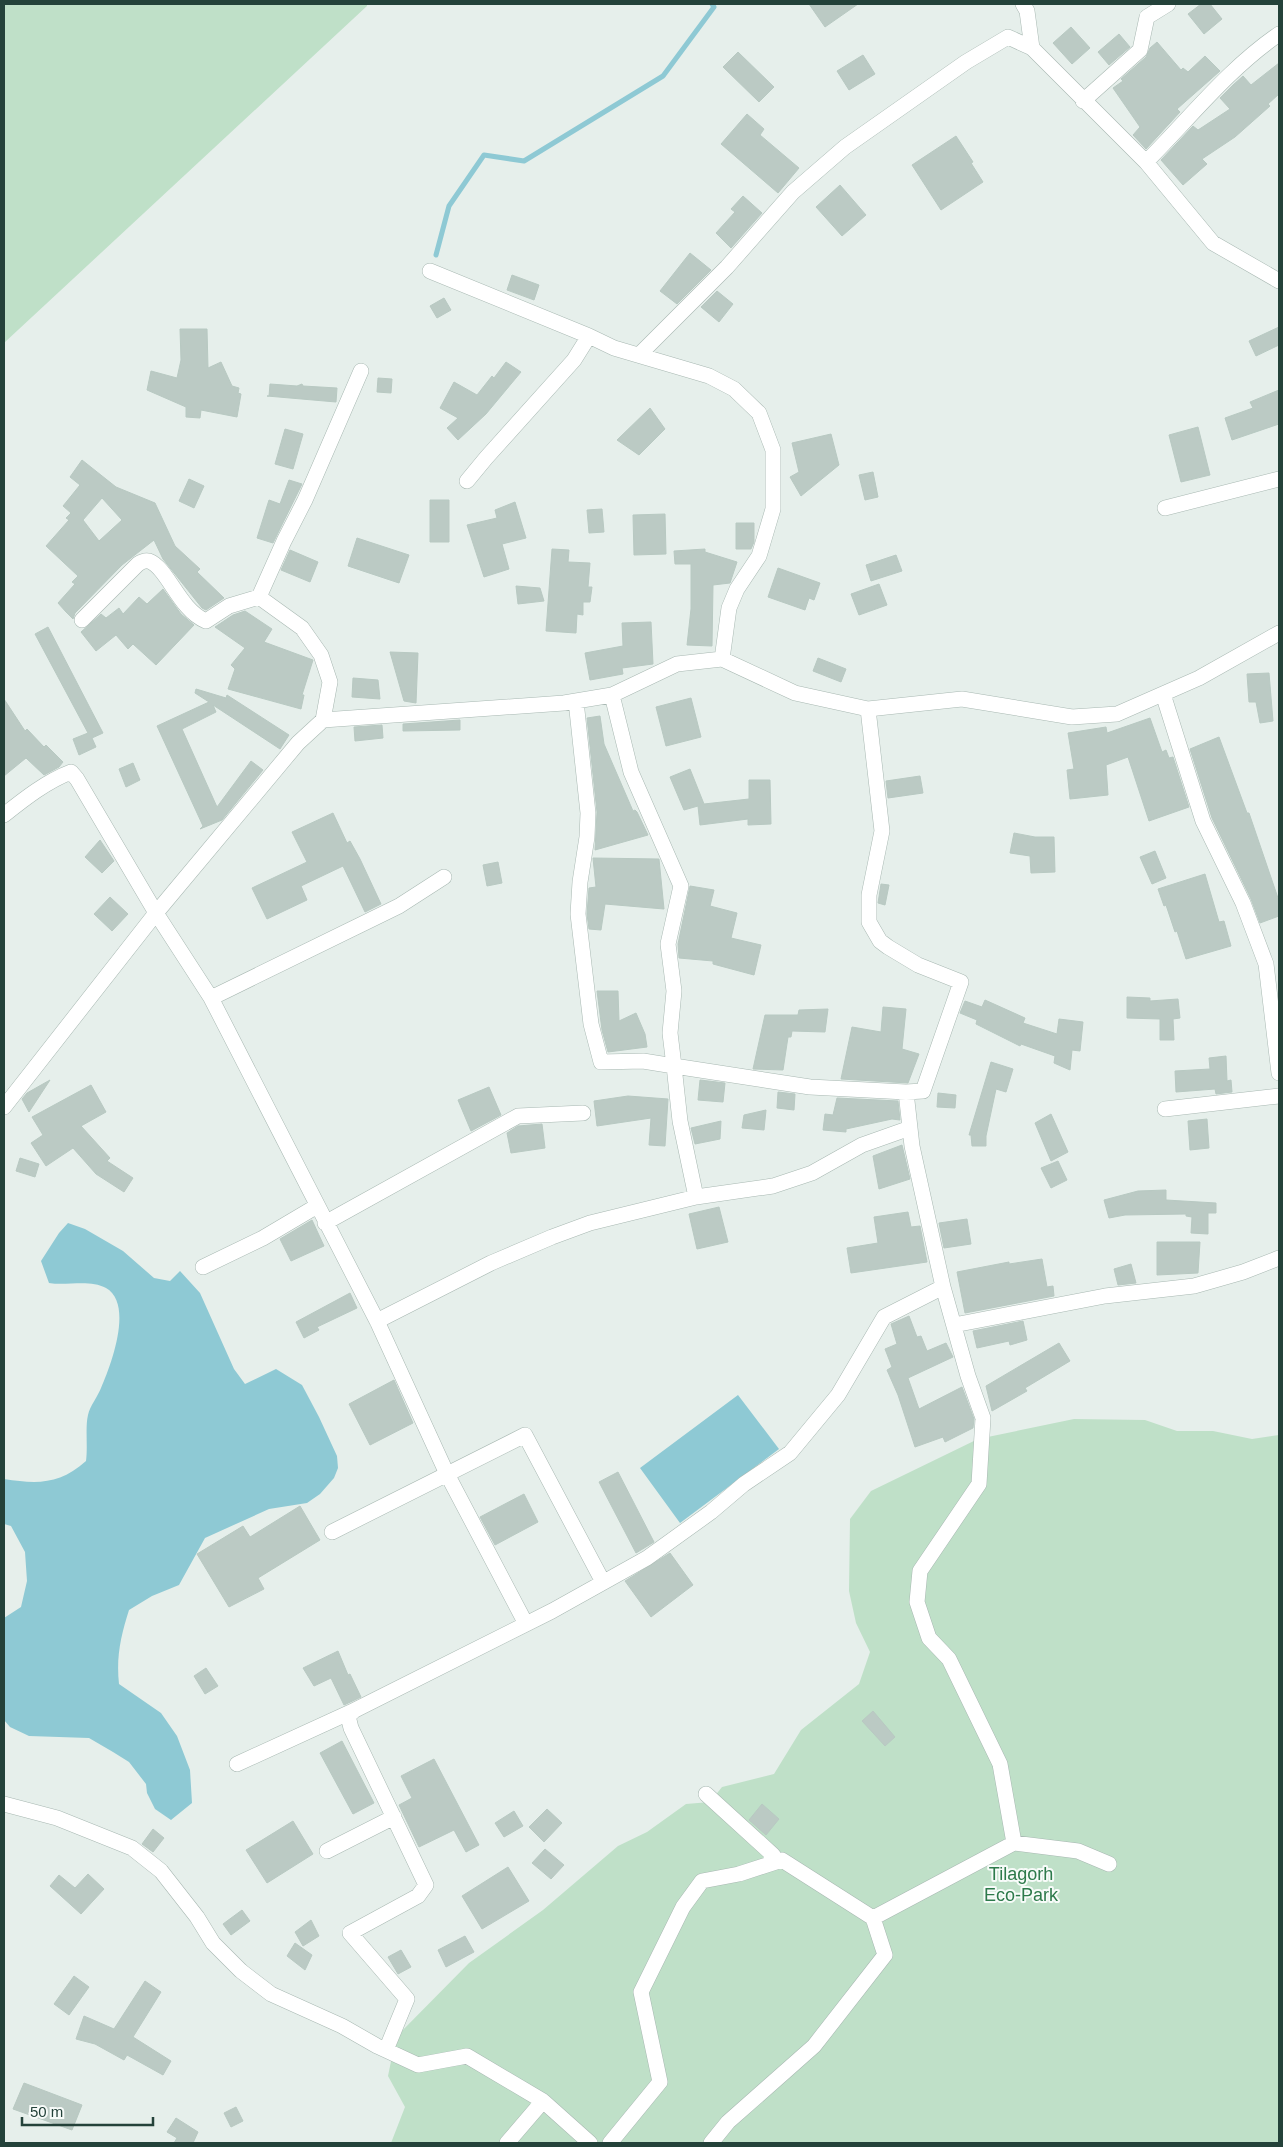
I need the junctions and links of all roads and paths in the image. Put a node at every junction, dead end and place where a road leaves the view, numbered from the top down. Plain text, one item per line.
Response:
1 (1023, 4) edge
2 (1168, 4) edge
3 (1279, 34) edge
4 (1032, 48) junction
5 (1084, 101) junction
6 (1146, 162) junction
7 (430, 271) dead end
8 (1279, 282) edge
9 (589, 336) junction
10 (639, 355) junction
11 (361, 370) dead end
12 (1279, 479) edge
13 (467, 482) dead end
14 (1165, 508) dead end
15 (259, 597) junction
16 (82, 620) dead end
17 (1279, 633) edge
18 (722, 659) junction
19 (1163, 694) junction
20 (612, 695) junction
21 (576, 701) junction
22 (868, 709) junction
23 (323, 720) junction
24 (4, 815) edge
25 (444, 877) dead end
26 (156, 913) junction
27 (211, 998) junction
28 (674, 1066) junction
29 (1279, 1073) edge
30 (906, 1092) junction
31 (1279, 1096) edge
32 (4, 1107) edge
33 (1165, 1109) dead end
34 (583, 1113) dead end
35 (910, 1128) junction
36 (696, 1197) junction
37 (317, 1206) junction
38 (325, 1223) junction
39 (1279, 1258) edge
40 (203, 1267) dead end
41 (943, 1287) junction
42 (377, 1321) junction
43 (954, 1325) junction
44 (447, 1474) junction
45 (332, 1532) dead end
46 (603, 1582) junction
47 (526, 1624) junction
48 (355, 1710) junction
49 (237, 1764) dead end
50 (706, 1794) dead end
51 (4, 1804) edge
52 (394, 1817) junction
53 (1014, 1843) junction
54 (327, 1851) dead end
55 (770, 1864) junction
56 (1109, 1864) dead end
57 (873, 1918) junction
58 (386, 2050) junction
59 (543, 2101) junction
60 (508, 2143) edge
61 (590, 2143) edge
62 (610, 2143) edge
63 (710, 2143) edge

1 - 4 street
2 - 5 street
3 - 6 street
4 - 5 street
4 - 10 street
5 - 6 street
6 - 8 street
7 - 9 street
9 - 10 street
9 - 13 street
10 - 18 street
11 - 15 street
12 - 14 street
15 - 16 street
15 - 23 street
17 - 19 street
18 - 20 street
18 - 22 street
19 - 22 street
19 - 29 street
20 - 21 street
20 - 28 street
21 - 23 street
21 - 28 street
22 - 30 street
23 - 26 street
24 - 26 street
25 - 27 street
26 - 27 street
26 - 32 street
27 - 37 street
28 - 30 street
28 - 36 street
30 - 35 street
31 - 33 street
34 - 38 street
35 - 36 street
35 - 41 street
36 - 42 street
37 - 38 street
37 - 40 street
38 - 42 street
39 - 43 street
41 - 43 street
41 - 46 street
42 - 44 street
43 - 53 street
44 - 45 street
44 - 46 street
44 - 47 street
46 - 47 street
47 - 48 street
48 - 49 street
48 - 52 street
50 - 55 street
51 - 58 street
52 - 54 street
52 - 58 street
53 - 56 street
53 - 57 street
55 - 57 street
55 - 62 street
57 - 63 street
58 - 59 street
59 - 60 street
59 - 61 street

